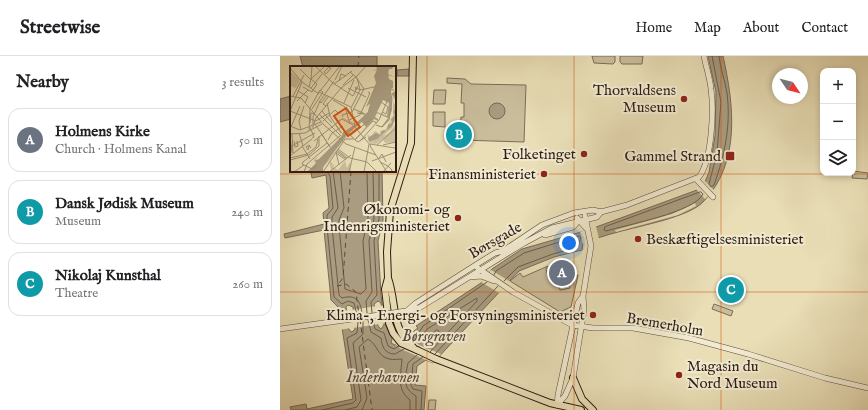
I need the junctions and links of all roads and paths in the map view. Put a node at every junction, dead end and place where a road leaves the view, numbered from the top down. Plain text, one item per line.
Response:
1 (413, 56) edge
2 (416, 56) edge
3 (704, 56) edge
4 (696, 179) junction
5 (711, 196) dead end
6 (584, 212) junction
7 (601, 212) junction
8 (574, 213) junction
9 (586, 219) junction
10 (389, 220) junction
11 (579, 220) junction
12 (587, 229) junction
13 (475, 266) junction
14 (481, 269) junction
15 (486, 276) junction
16 (467, 278) junction
17 (583, 296) junction
18 (407, 310) junction
19 (572, 325) junction
20 (581, 328) junction
21 (280, 329) edge
22 (573, 378) junction
23 (868, 388) edge
24 (558, 405) junction
25 (565, 410) edge
26 (581, 410) edge
27 (594, 410) edge

1 - 10 main road
2 - 10 main road
3 - 4 street
4 - 5 street
4 - 7 street, Børsgade
6 - 7 street, Børsgade
6 - 8 street, Børsgade
6 - 9 street
7 - 9 street, Børsgade
8 - 11 street
8 - 13 street, Børsgade
9 - 11 street, Børsgade
9 - 12 street
10 - 24 main road, bridge
11 - 12 street
11 - 14 street, Børsgade
12 - 17 street
13 - 14 street, Bremerholm
13 - 18 street, Børsgade
14 - 15 street, Bremerholm
14 - 16 street, Børsgade
15 - 16 street
15 - 19 street, Bremerholm
16 - 18 street, Børsgade
17 - 19 street
17 - 20 street
18 - 21 street, bridge
19 - 20 street, Bremerholm
19 - 24 street
20 - 22 street
20 - 23 street, Bremerholm
22 - 24 street
22 - 27 main road
24 - 25 main road
24 - 26 main road

